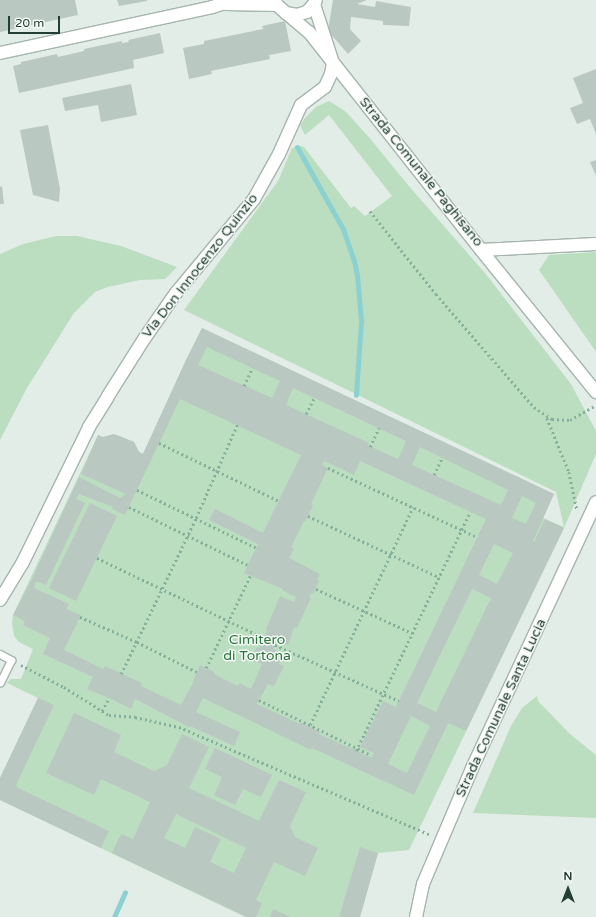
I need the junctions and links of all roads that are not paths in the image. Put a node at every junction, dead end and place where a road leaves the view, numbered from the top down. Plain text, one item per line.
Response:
1 (315, 2) edge
2 (222, 3) edge
3 (280, 6) edge
4 (0, 53) edge
5 (333, 63) junction
6 (596, 244) edge
7 (481, 250) junction
8 (596, 392) edge
9 (596, 502) edge
10 (0, 600) edge
11 (0, 654) edge
12 (0, 683) edge
13 (416, 917) edge

1 - 3 street
1 - 5 street, Strada Comunale Paghisano
2 - 3 street
2 - 4 street
3 - 5 street, Strada Comunale Paghisano
5 - 7 street, Strada Comunale Paghisano
5 - 10 street, Via Don Innocenzo Quinzio
6 - 7 street, Strada Comunale Paghisano
7 - 8 street
9 - 13 street, Strada Comunale Santa Lucia
11 - 12 lane

